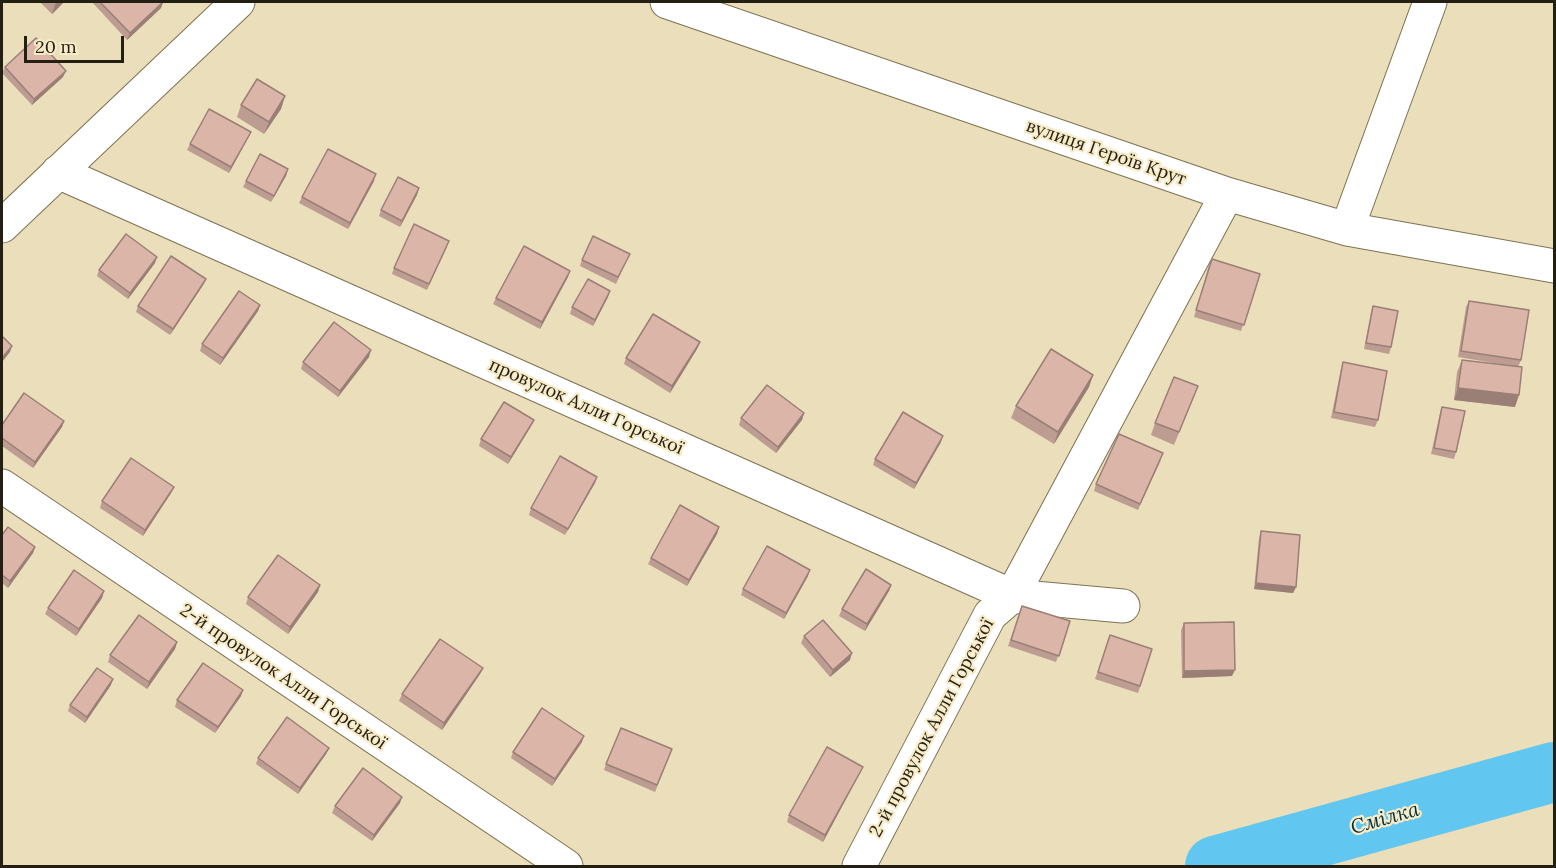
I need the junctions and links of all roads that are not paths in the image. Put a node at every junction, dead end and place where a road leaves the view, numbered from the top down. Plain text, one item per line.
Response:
1 (238, 2) edge
2 (667, 2) edge
3 (1430, 2) edge
4 (58, 172) junction
5 (1227, 194) junction
6 (2, 226) edge
7 (1347, 229) junction
8 (1554, 266) edge
9 (2, 486) edge
10 (1012, 596) junction
11 (1123, 606) dead end
12 (566, 867) edge
13 (860, 867) edge

1 - 4 street
2 - 5 street, вулиця Героїв Крут
3 - 7 street
4 - 6 street
4 - 10 street, провулок Алли Горської
5 - 7 street, вулиця Героїв Крут
5 - 10 street
7 - 8 street, вулиця Героїв Крут
9 - 12 street, 2-й провулок Алли Горської
10 - 11 street, провулок Алли Горської
10 - 13 street, 2-й провулок Алли Горської

